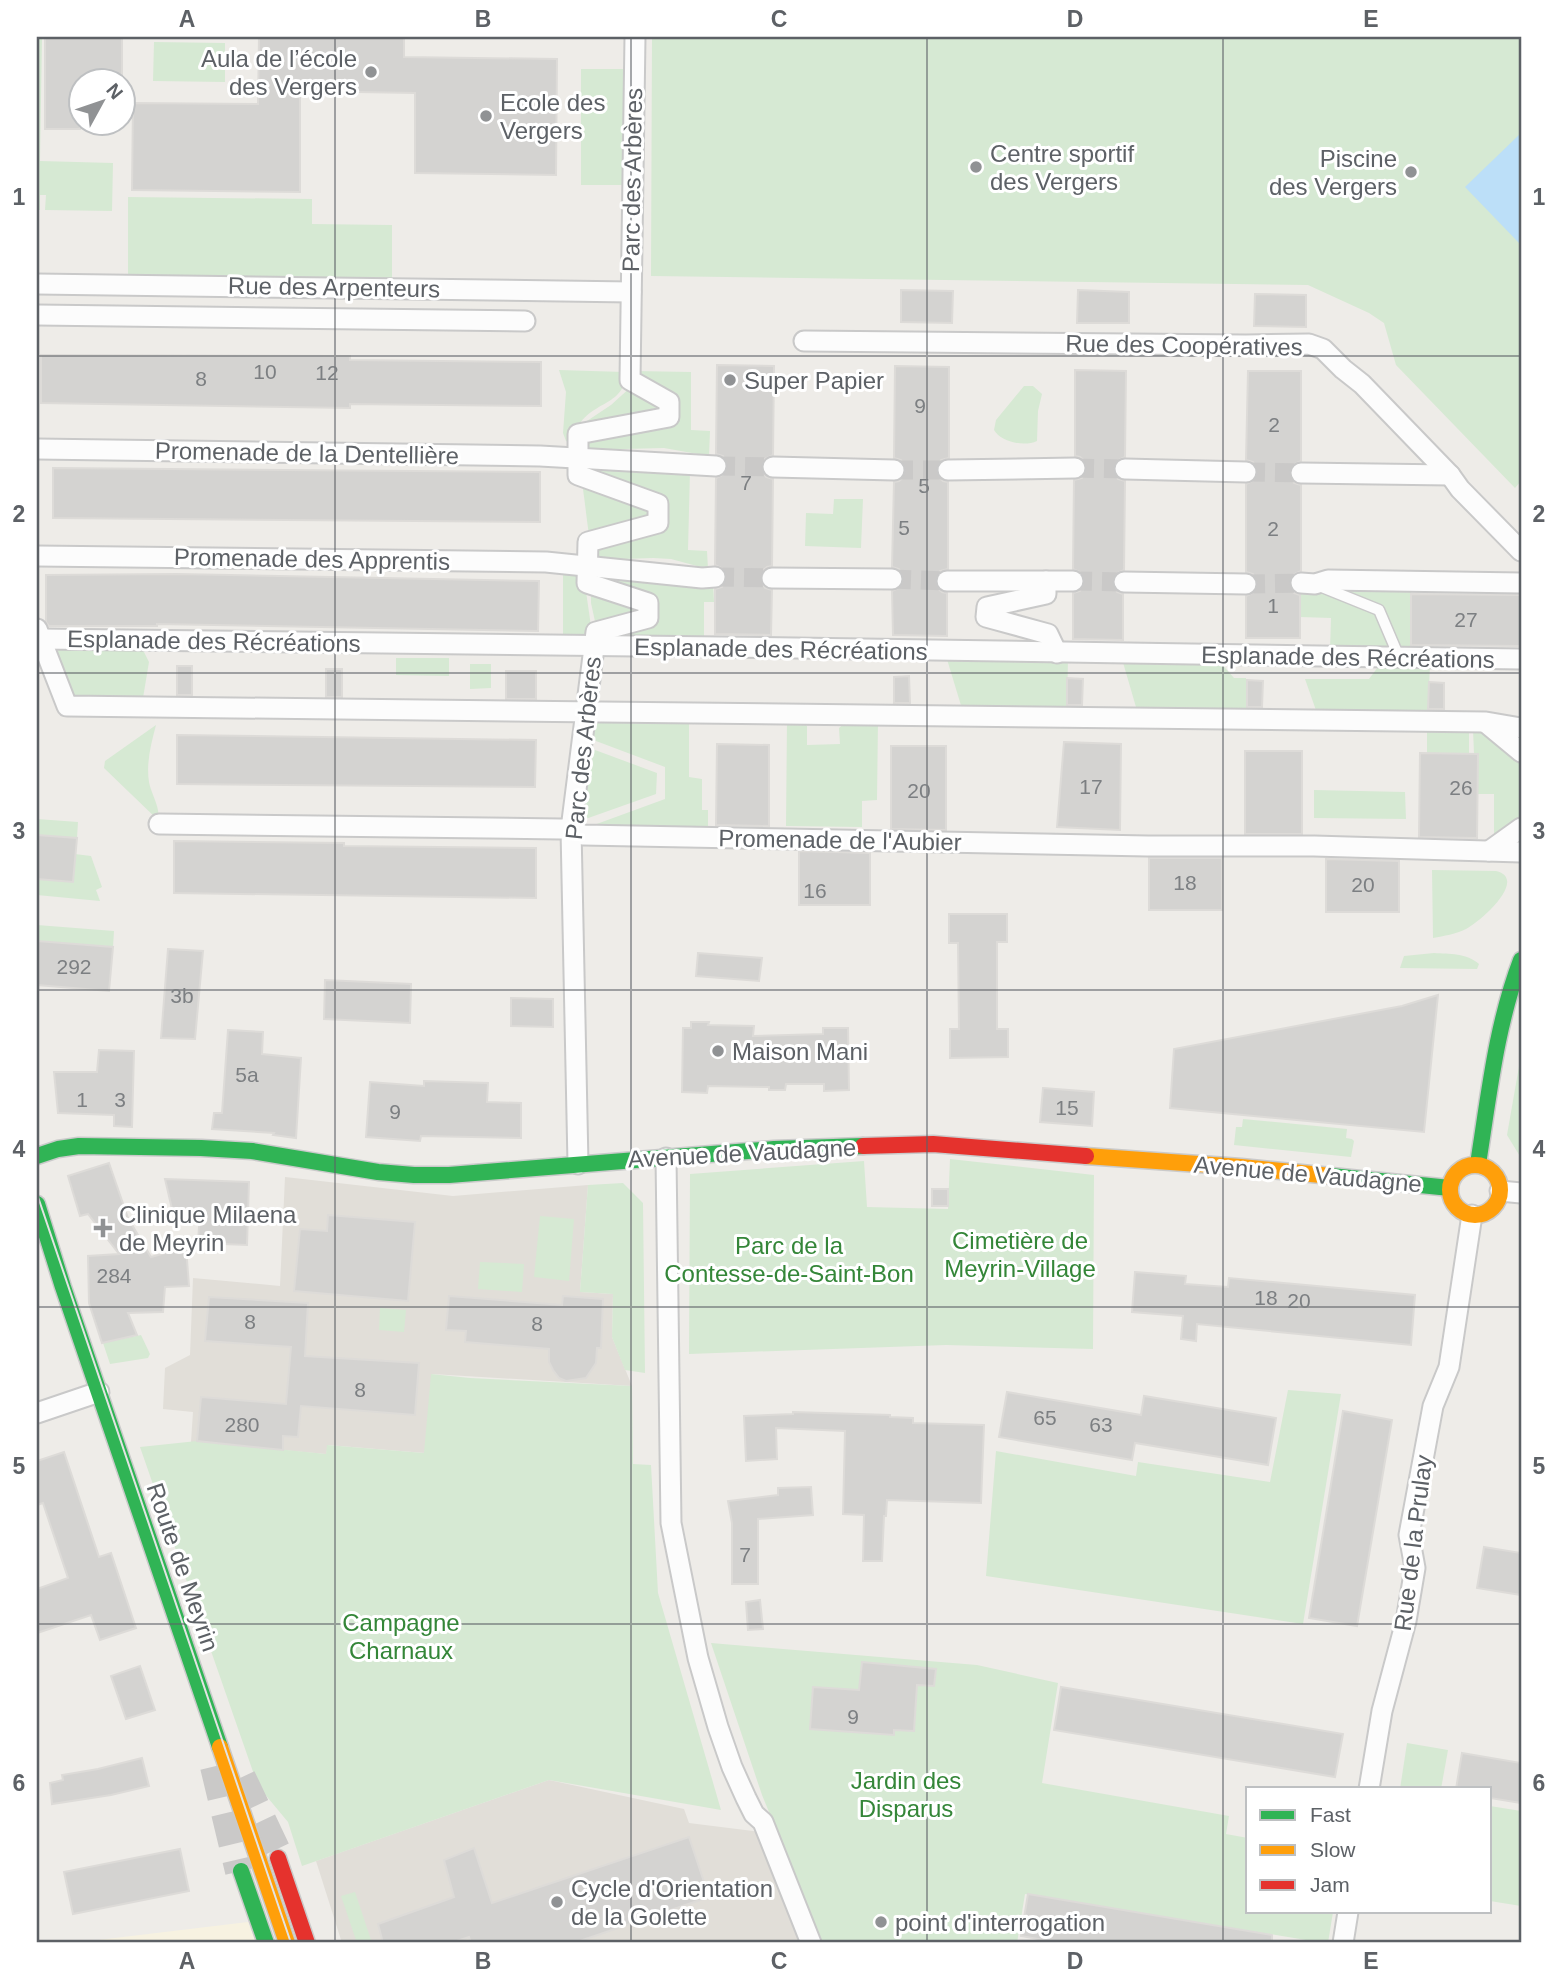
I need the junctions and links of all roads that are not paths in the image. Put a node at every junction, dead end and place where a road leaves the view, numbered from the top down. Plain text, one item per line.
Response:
1 (635, 37) edge
2 (37, 284) edge
3 (631, 292) junction
4 (37, 315) edge
5 (525, 321) dead end
6 (804, 341) dead end
7 (37, 449) edge
8 (578, 459) junction
9 (716, 466) tunnel mouth
10 (773, 467) tunnel mouth
11 (1074, 468) tunnel mouth
12 (1125, 469) tunnel mouth
13 (894, 470) tunnel mouth
14 (948, 470) tunnel mouth
15 (1246, 472) tunnel mouth
16 (1301, 473) tunnel mouth
17 (1450, 475) junction
18 (1521, 551) edge
19 (37, 556) edge
20 (587, 567) junction
21 (715, 577) tunnel mouth
22 (772, 578) tunnel mouth
23 (892, 579) tunnel mouth
24 (947, 580) tunnel mouth
25 (1046, 581) junction
26 (1073, 581) tunnel mouth
27 (1124, 582) tunnel mouth
28 (1308, 583) joint
29 (1521, 583) edge
30 (1247, 584) tunnel mouth
31 (38, 634) edge
32 (594, 646) junction
33 (1057, 653) junction
34 (1399, 658) junction
35 (1521, 659) edge
36 (586, 712) junction
37 (1486, 722) junction
38 (1521, 728) edge
39 (1521, 752) edge
40 (159, 824) dead end
41 (1521, 828) edge
42 (571, 829) junction
43 (1489, 851) junction
44 (1521, 852) edge
45 (1521, 960) edge
46 (37, 1156) edge
47 (666, 1158) junction
48 (578, 1164) junction
49 (1478, 1164) junction
50 (1450, 1188) junction
51 (1500, 1191) junction
52 (1521, 1194) edge
53 (37, 1204) edge
54 (1472, 1215) junction
55 (99, 1392) junction
56 (37, 1413) edge
57 (1369, 1787) edge
58 (278, 1858) tunnel mouth
59 (241, 1871) tunnel mouth
60 (1348, 1913) edge
61 (265, 1943) edge
62 (287, 1943) edge
63 (307, 1943) edge
64 (811, 1943) edge
65 (1343, 1943) edge

1 - 3 street, Parc des Arbères
2 - 3 street, Rue des Arpenteurs
3 - 8 street, Parc des Arbères
4 - 5 street, Rue des Arpenteurs
6 - 17 street, Rue des Coopératives
7 - 8 street, Promenade de la Dentellière
8 - 9 street, Promenade de la Dentellière
8 - 20 street
10 - 13 street
11 - 14 street
12 - 15 street
16 - 17 street
17 - 18 street, Rue des Coopératives
19 - 20 street, Promenade des Apprentis
20 - 21 street, Promenade des Apprentis
20 - 32 street, Parc des Arbères
22 - 23 street
24 - 25 street
25 - 26 street
25 - 33 street
27 - 30 street
28 - 29 street
28 - 34 lane
31 - 32 street, Esplanade des Récréations
31 - 36 street
32 - 33 street, Esplanade des Récréations
32 - 36 street, Parc des Arbères
33 - 34 street, Esplanade des Récréations
34 - 35 street, Esplanade des Récréations
36 - 37 street
36 - 42 street, Parc des Arbères
37 - 38 street
37 - 39 street
40 - 42 street, Promenade de l'Aubier
41 - 43 street
42 - 43 street, Promenade de l'Aubier
42 - 48 street, Parc des Arbères
43 - 44 street, Promenade de l'Aubier
45 - 49 street
46 - 48 street, Avenue de Vaudagne
47 - 48 street, Avenue de Vaudagne
47 - 50 street, Avenue de Vaudagne
47 - 64 street
49 - 50 street
49 - 51 street
50 - 54 street
51 - 52 street
51 - 54 street
53 - 55 street, Route de Meyrin
54 - 57 street, Rue de la Prulay
55 - 56 street
55 - 62 street, Route de Meyrin
58 - 63 street
59 - 61 street
60 - 65 street

